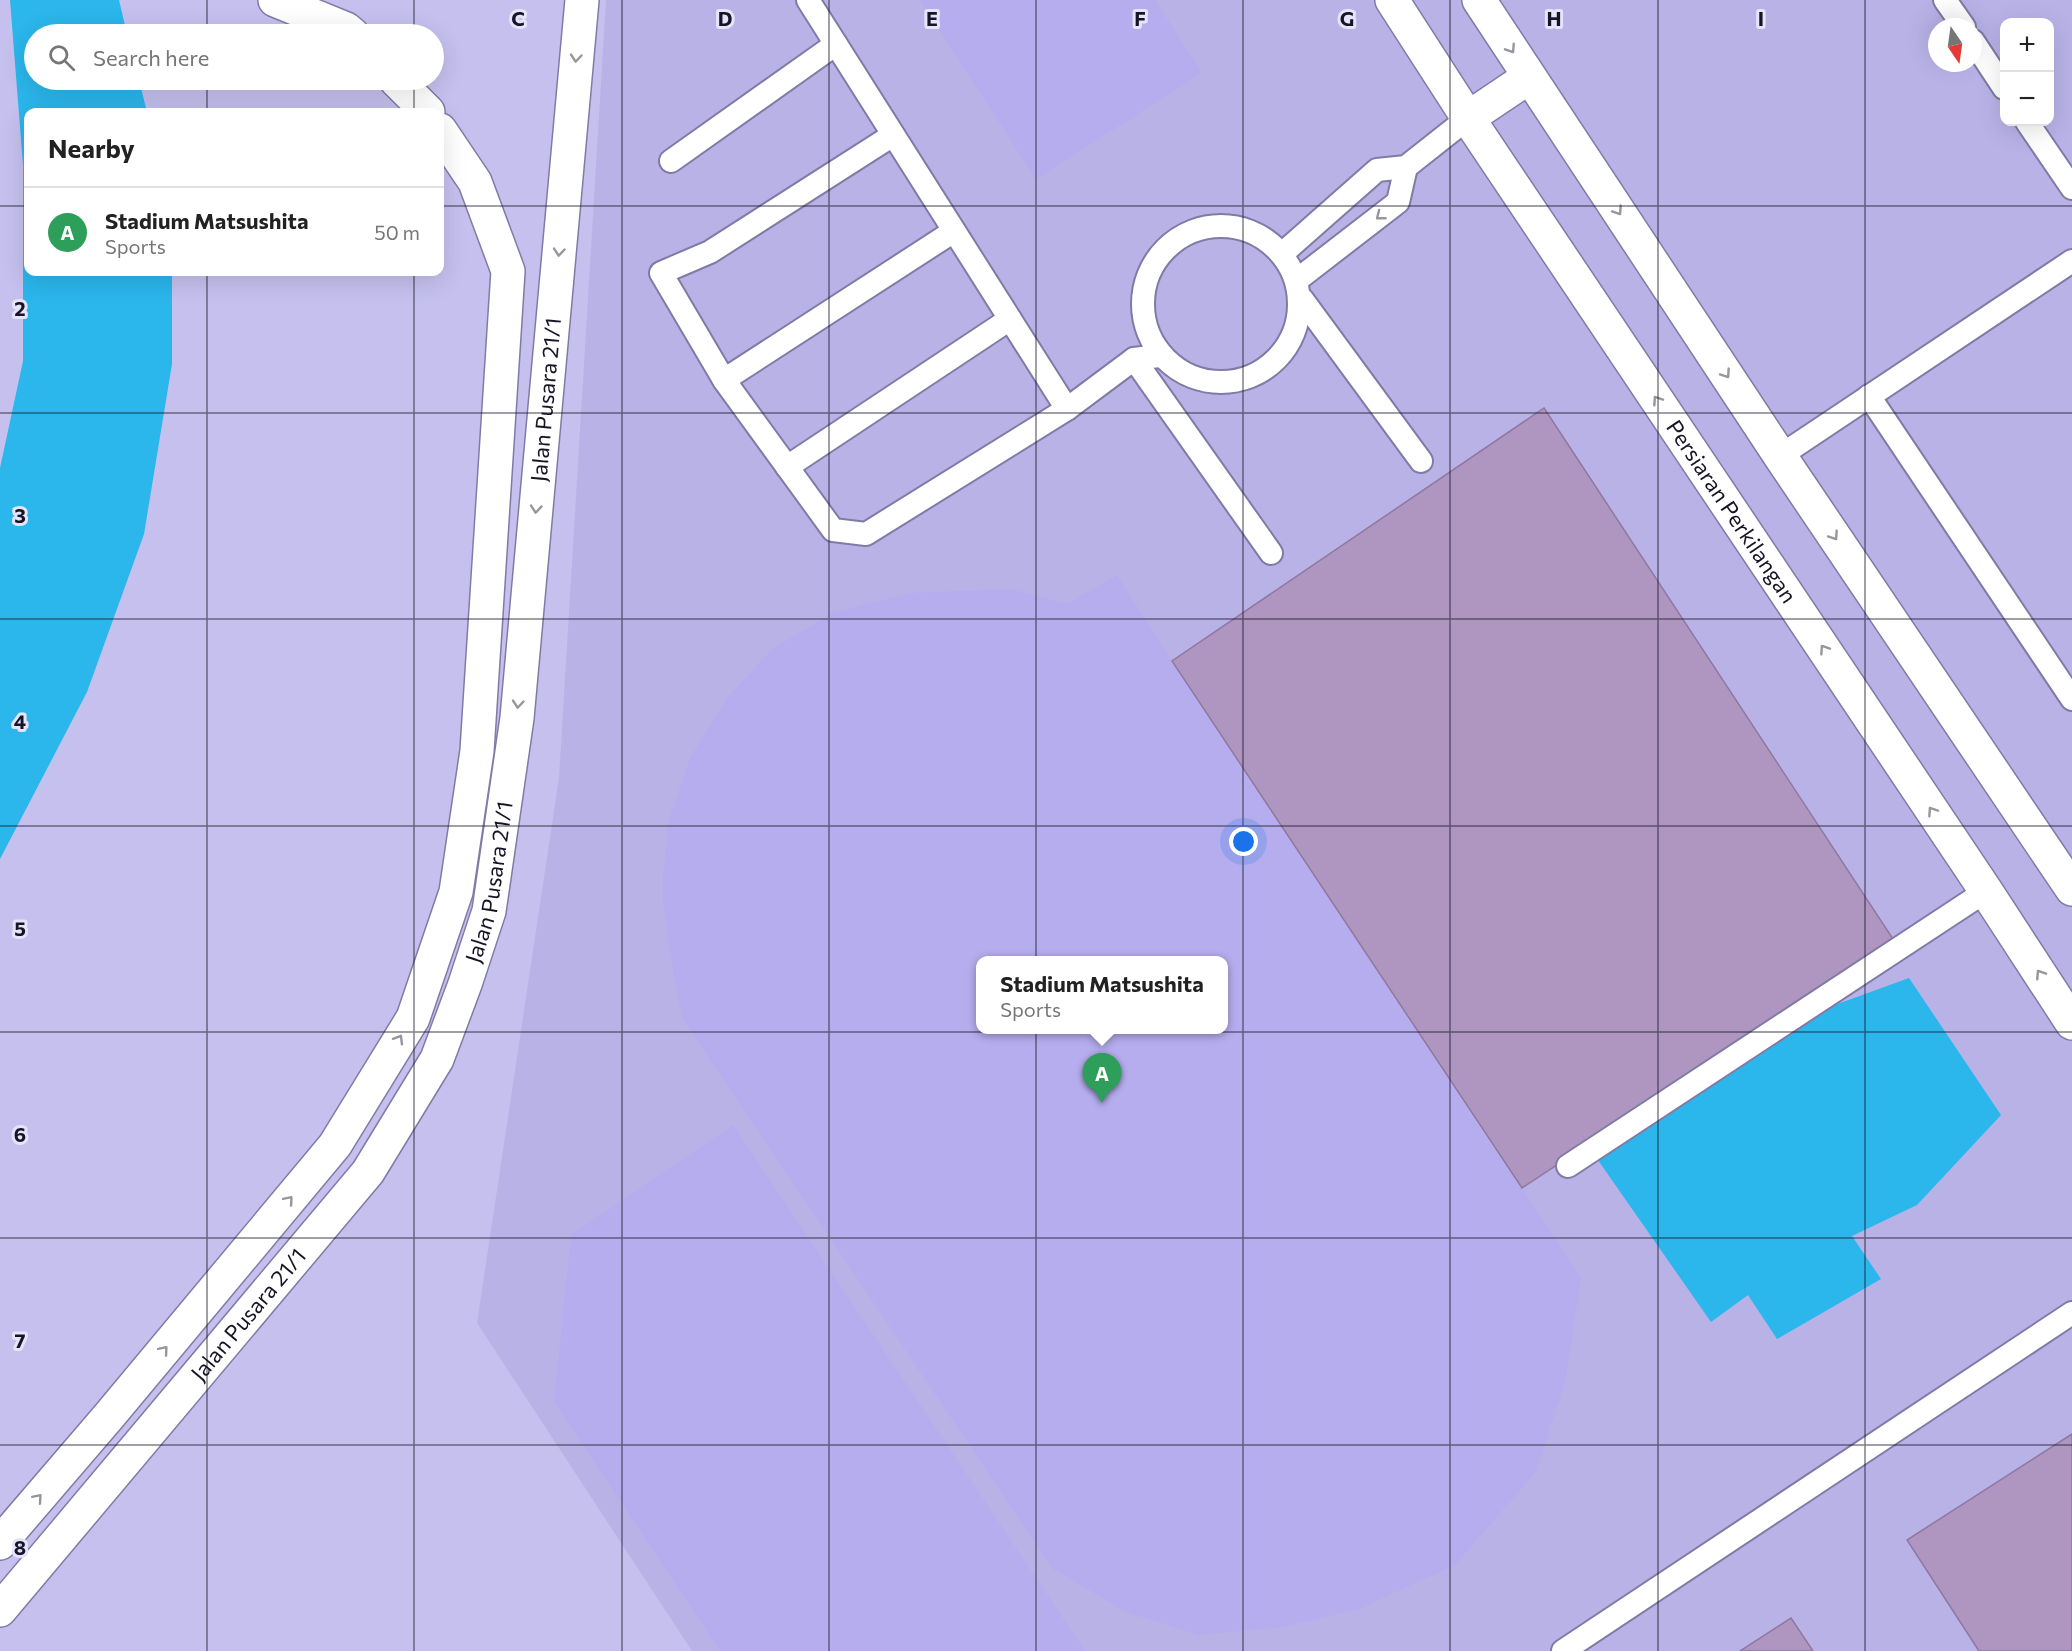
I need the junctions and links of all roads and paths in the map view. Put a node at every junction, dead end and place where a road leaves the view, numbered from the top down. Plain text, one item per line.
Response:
1 (275, 0) edge
2 (582, 0) edge
3 (808, 0) edge
4 (1392, 0) edge
5 (1479, 0) edge
6 (1945, 0) edge
7 (1958, 18) edge
8 (330, 24) edge
9 (836, 44) junction
10 (1982, 55) edge
11 (1529, 77) junction
12 (2000, 82) edge
13 (406, 90) edge
14 (424, 108) edge
15 (1467, 118) junction
16 (2030, 126) edge
17 (893, 135) junction
18 (444, 136) edge
19 (671, 161) dead end
20 (1406, 167) junction
21 (2072, 188) edge
22 (954, 231) junction
23 (1283, 252) junction
24 (2072, 261) edge
25 (1299, 290) junction
26 (1010, 319) junction
27 (1159, 356) junction
28 (1134, 359) junction
29 (724, 380) junction
30 (1869, 396) junction
31 (1067, 409) junction
32 (1780, 456) junction
33 (1421, 461) dead end
34 (787, 467) junction
35 (1271, 553) dead end
36 (2072, 699) edge
37 (2072, 888) edge
38 (1986, 891) junction
39 (2072, 1023) edge
40 (1568, 1166) dead end
41 (2072, 1313) edge
42 (0, 1543) edge
43 (0, 1610) edge
44 (1563, 1651) edge

1 - 8 street
2 -> 43 street, Jalan Pusara 21/1
3 - 9 lane
4 - 15 street, Persiaran Perkilangan
5 -> 11 street
6 - 7 lane
9 - 17 lane
9 - 19 lane
10 - 12 lane
11 - 15 street
11 -> 32 street
13 - 14 street
15 - 20 lane
38 -> 15 street, Persiaran Perkilangan
16 - 21 lane
17 - 22 lane
17 - 29 lane
42 -> 18 street, Jalan Pusara 21/1
20 - 23 lane
20 -> 25 lane
22 - 26 lane
22 - 29 lane
23 - 25 lane
23 - 27 lane
24 - 30 lane
25 - 27 lane
25 - 33 lane
26 - 31 lane
26 - 34 lane
27 - 28 lane
28 - 31 lane
28 - 35 lane
29 - 34 lane
30 - 32 lane
30 - 36 lane
31 - 34 lane
32 -> 37 street
39 -> 38 street, Persiaran Perkilangan
38 - 40 lane
41 - 44 lane

